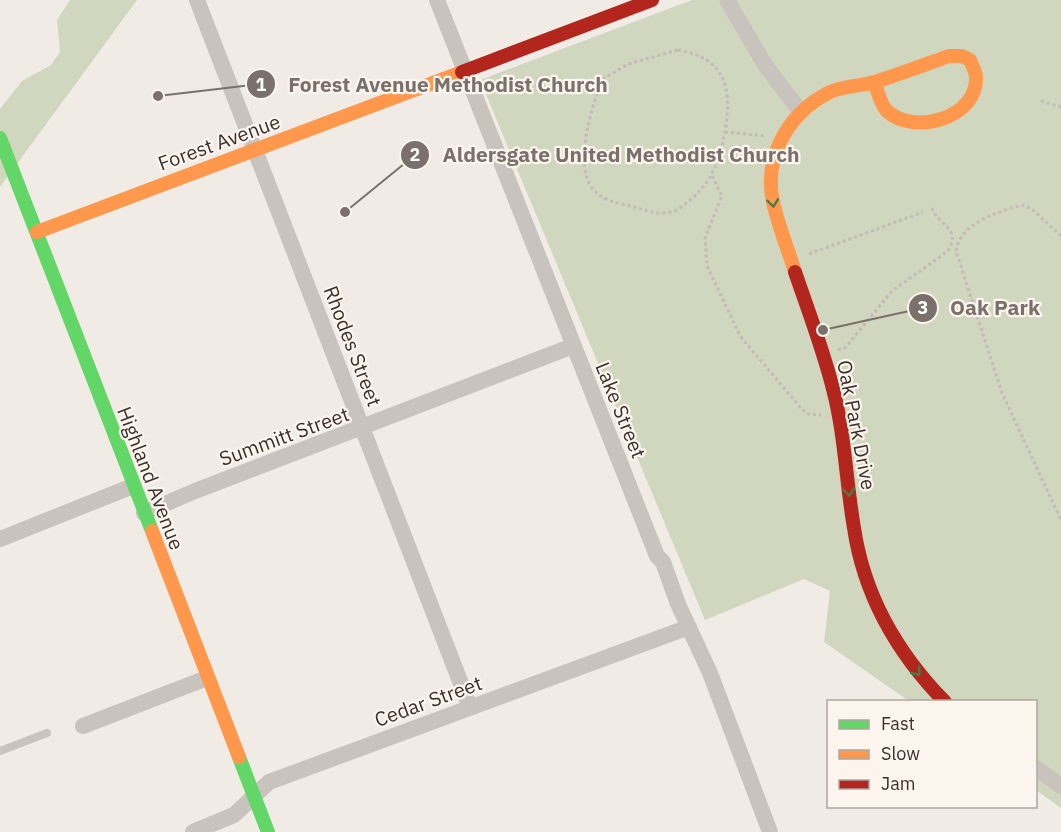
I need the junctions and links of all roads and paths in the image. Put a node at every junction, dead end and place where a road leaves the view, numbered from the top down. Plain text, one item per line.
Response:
1 (197, 0) edge
2 (437, 0) edge
3 (652, 0) edge
4 (727, 0) edge
5 (631, 4) edge
6 (464, 70) junction
7 (874, 81) junction
8 (1041, 101) dead end
9 (1061, 107) edge
10 (800, 111) junction
11 (725, 132) junction
12 (781, 137) junction
13 (0, 138) edge
14 (254, 150) junction
15 (712, 176) junction
16 (932, 208) dead end
17 (923, 212) dead end
18 (37, 232) junction
19 (952, 235) junction
20 (961, 236) junction
21 (1061, 236) edge
22 (948, 251) junction
23 (956, 251) junction
24 (791, 261) junction
25 (573, 346) junction
26 (823, 354) junction
27 (837, 412) junction
28 (362, 429) junction
29 (133, 486) junction
30 (144, 513) junction
31 (1061, 520) edge
32 (0, 538) edge
33 (689, 627) junction
34 (207, 678) junction
35 (943, 700) edge
36 (470, 707) junction
37 (83, 726) dead end
38 (47, 733) dead end
39 (0, 751) edge
40 (1037, 769) edge
41 (1061, 786) edge
42 (253, 797) junction
43 (193, 832) edge
44 (268, 832) edge
45 (770, 832) edge

1 - 14 street, Rhodes Street
2 - 6 street, Lake Street
3 - 5 street, Forest Avenue
4 - 10 street
5 - 6 street, Forest Avenue
6 - 14 street, Forest Avenue
6 - 25 street, Lake Street
7 - 7 street, Oak Park Drive
7 - 10 street, Oak Park Drive
8 - 9 path
10 - 12 street, Oak Park Drive
11 - 12 path
11 - 15 path
11 - 15 path
12 -> 24 street, Oak Park Drive
13 - 18 street, Highland Avenue
14 - 18 street, Forest Avenue
14 - 28 street, Rhodes Street
15 - 27 path
16 - 19 path
17 - 24 path
18 - 29 street, Highland Avenue
19 - 20 path
19 - 22 path
20 - 21 path
20 - 23 path
22 - 23 path
22 - 26 path
23 - 31 path
24 - 26 street, Oak Park Drive
25 - 28 street, Summitt Street
25 - 33 street, Lake Street
26 - 27 street, Oak Park Drive
27 -> 35 street, Oak Park Drive
28 - 30 street, Summitt Street
28 - 36 street, Rhodes Street
29 - 30 street, Highland Avenue
29 - 32 street
30 - 34 street, Highland Avenue
33 - 36 street, Cedar Street
33 - 45 street, Lake Street
34 - 37 street
34 - 42 street, Highland Avenue
36 - 42 street, Cedar Street
38 - 39 lane
40 - 41 street
42 - 43 street, Cedar Street
42 - 44 street, Highland Avenue

